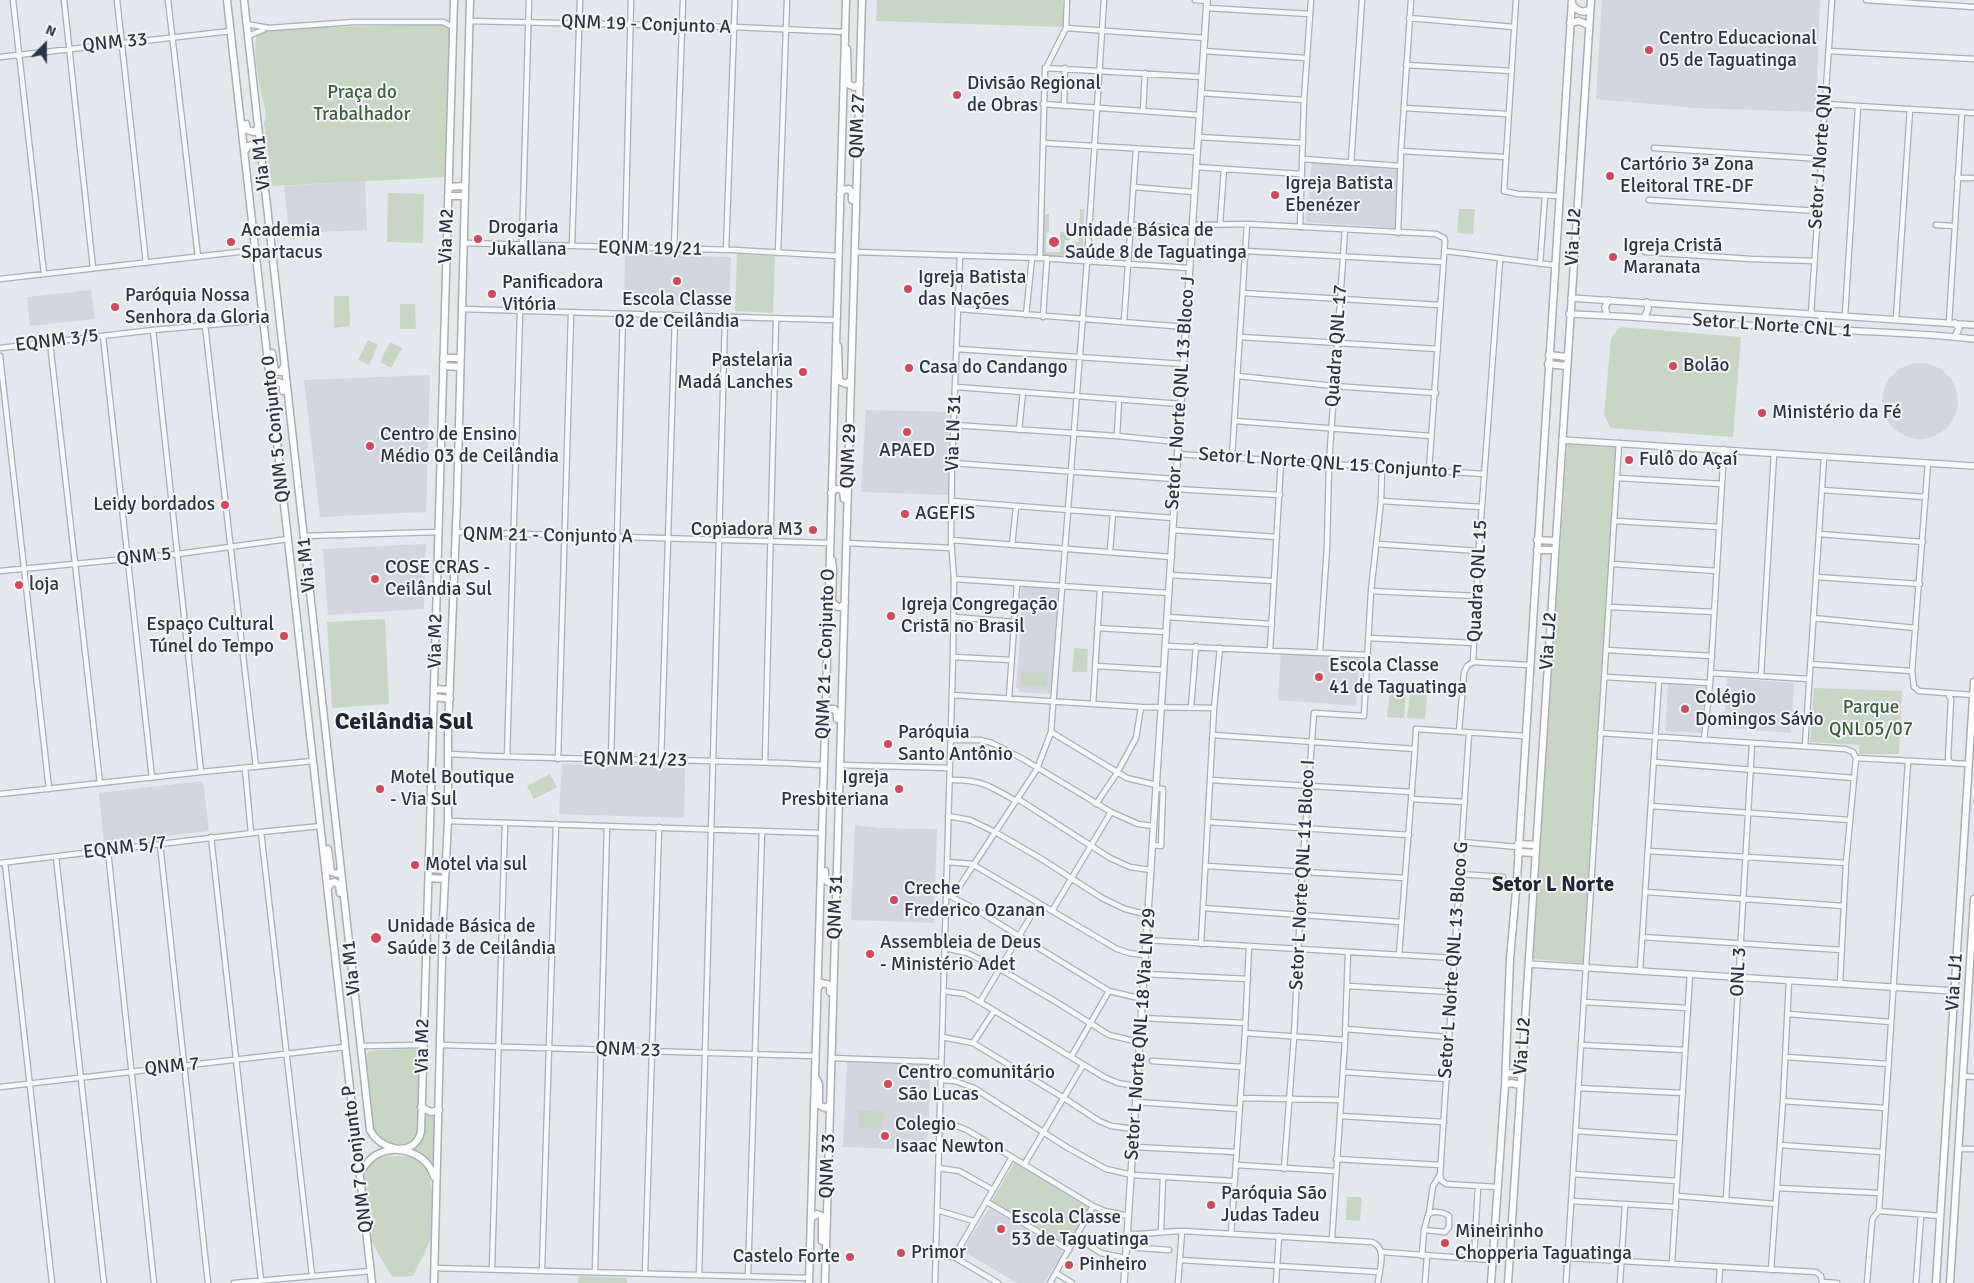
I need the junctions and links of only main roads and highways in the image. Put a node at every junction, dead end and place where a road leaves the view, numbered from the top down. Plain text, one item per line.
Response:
1 (227, 0) edge
2 (244, 0) edge
3 (454, 0) edge
4 (470, 0) edge
5 (846, 0) edge
6 (858, 0) edge
7 (862, 0) edge
8 (1591, 0) edge
9 (1572, 2) edge
10 (1590, 9) junction
11 (1570, 24) junction
12 (1588, 25) junction
13 (844, 34) junction
14 (860, 42) junction
15 (860, 84) junction
16 (239, 101) junction
17 (258, 128) junction
18 (245, 152) junction
19 (262, 165) junction
20 (464, 186) junction
21 (449, 187) junction
22 (840, 194) junction
23 (448, 196) junction
24 (464, 196) junction
25 (855, 236) junction
26 (855, 252) joint
27 (836, 332) junction
28 (265, 335) junction
29 (1549, 355) junction
30 (1567, 357) junction
31 (443, 358) junction
32 (460, 358) junction
33 (1548, 364) junction
34 (284, 366) junction
35 (443, 366) junction
36 (459, 366) junction
37 (1566, 366) junction
38 (851, 380) junction
39 (271, 388) junction
40 (291, 424) junction
41 (831, 493) junction
42 (455, 532) joint
43 (846, 532) junction
44 (1537, 540) junction
45 (1556, 541) junction
46 (830, 544) junction
47 (1537, 550) junction
48 (1555, 550) junction
49 (845, 603) junction
50 (1974, 682) edge
51 (435, 690) junction
52 (450, 690) junction
53 (1973, 695) edge
54 (434, 697) junction
55 (450, 699) junction
56 (825, 712) junction
57 (841, 755) junction
58 (840, 765) joint
59 (319, 808) junction
60 (821, 833) junction
61 (1535, 845) junction
62 (1518, 847) junction
63 (1535, 853) junction
64 (430, 869) junction
65 (341, 870) junction
66 (446, 870) junction
67 (429, 878) junction
68 (445, 879) junction
69 (837, 879) junction
70 (328, 888) junction
71 (1974, 899) edge
72 (1959, 920) junction
73 (1973, 922) junction
74 (1958, 936) junction
75 (1972, 938) junction
76 (350, 948) junction
77 (818, 988) junction
78 (832, 1030) junction
79 (831, 1050) joint
80 (1506, 1073) junction
81 (1521, 1074) junction
82 (815, 1075) junction
83 (1505, 1085) junction
84 (1520, 1085) junction
85 (830, 1105) junction
86 (422, 1107) junction
87 (439, 1110) junction
88 (398, 1150) junction
89 (360, 1172) junction
90 (436, 1183) junction
91 (811, 1218) junction
92 (826, 1262) junction
93 (809, 1281) edge
94 (372, 1283) edge
95 (434, 1283) edge
96 (825, 1283) edge
97 (1491, 1283) edge
98 (1508, 1283) edge
99 (1936, 1283) edge
100 (1950, 1283) edge

1 - 16 main road
2 - 17 main road, Via M1
3 - 21 main road, Via M2
4 - 20 main road, Via M2
5 - 13 main road
6 - 14 main road
7 - 14 main road, QNM 27
8 - 10 main road, Via LJ2
9 - 10 main road
9 - 11 main road, Via LJ2
10 - 12 main road, Via LJ2
11 - 12 main road
11 - 29 main road, Via LJ2
12 - 30 main road, Via LJ2
13 - 15 main road
13 - 22 main road
14 - 15 main road, QNM 27
15 - 25 main road, QNM 27
16 - 17 main road
16 - 18 main road
17 - 19 main road, Via M1
18 - 19 main road
18 - 28 main road, QNM 5 Conjunto 0
19 - 34 main road, Via M1
20 - 21 main road
20 - 24 main road, Via M2
21 - 23 main road, Via M2
22 - 25 main road
22 - 27 main road
23 - 24 main road
23 - 31 main road, Via M2
24 - 32 main road, Via M2
25 - 26 main road, QNM 27
26 - 38 main road, QNM 29
27 - 38 main road
27 - 41 main road
28 - 34 main road
28 - 39 main road, QNM 5 Conjunto 0
29 - 30 main road
29 - 33 main road, Via LJ2
30 - 37 main road, Via LJ2
31 - 32 main road
31 - 35 main road, Via M2
32 - 36 main road, Via M2
33 - 37 main road
33 - 44 main road, Via LJ2
34 - 40 main road, Via M1
35 - 36 main road
35 - 51 main road, Via M2
36 - 42 main road, Via M2
37 - 45 main road, Via LJ2
38 - 43 main road, QNM 29
39 - 40 main road
39 - 59 main road, QNM 5 Conjunto 0
40 - 65 main road, Via M1
41 - 43 main road
41 - 46 main road
42 - 52 main road, QNM 21 - Conjunto A
43 - 49 main road, QNM 29
44 - 45 main road
44 - 47 main road, Via LJ2
45 - 48 main road, Via LJ2
46 - 49 main road
46 - 56 main road, QNM 21 - Conjunto O
47 - 48 main road
47 - 62 main road, Via LJ2
48 - 61 main road, Via LJ2
49 - 57 main road, QNM 29
50 - 53 main road, Via LJ1
51 - 52 main road
51 - 54 main road, Via M2
52 - 55 main road, QNM 21 - Conjunto A
53 - 72 main road, Via LJ1
54 - 55 main road
54 - 64 main road, Via M2
55 - 66 main road, QNM 21 - Conjunto A
56 - 57 main road
56 - 60 main road, QNM 21 - Conjunto O
57 - 58 main road, QNM 29
58 - 69 main road, QNM 31
59 - 65 main road
59 - 70 main road, QNM 7 Conjunto P
60 - 69 main road
60 - 77 main road
61 - 62 main road
61 - 63 main road, Via LJ2
62 - 63 main road
62 - 80 main road, Via LJ2
63 - 81 main road, Via LJ2
64 - 66 main road
64 - 67 main road, Via M2
65 - 76 main road, Via M1
66 - 68 main road
67 - 68 main road
67 - 86 main road, Via M2
68 - 87 main road
69 - 78 main road, QNM 31
70 - 76 main road
70 - 89 main road, QNM 7 Conjunto P
71 - 73 main road, Via LJ1
72 - 73 main road
72 - 74 main road, Via LJ1
73 - 75 main road, Via LJ1
74 - 75 main road
74 - 99 main road, Via LJ1
75 - 100 main road, Via LJ1
76 - 88 main road, Via M1
77 - 78 main road
77 - 82 main road
78 - 79 main road, QNM 31
79 - 85 main road, QNM 33
80 - 81 main road
80 - 83 main road, Via LJ2
81 - 84 main road, Via LJ2
82 - 85 main road
82 - 91 main road
83 - 84 main road
83 - 97 main road, Via LJ2
84 - 98 main road, Via LJ2
85 - 92 main road, QNM 33
86 - 87 main road
86 - 88 main road, Via M2
87 - 90 main road
88 - 89 main road
88 - 90 main road
89 - 94 main road, QNM 7 Conjunto P
90 - 95 main road
91 - 92 main road
91 - 93 main road
92 - 96 main road, QNM 33

